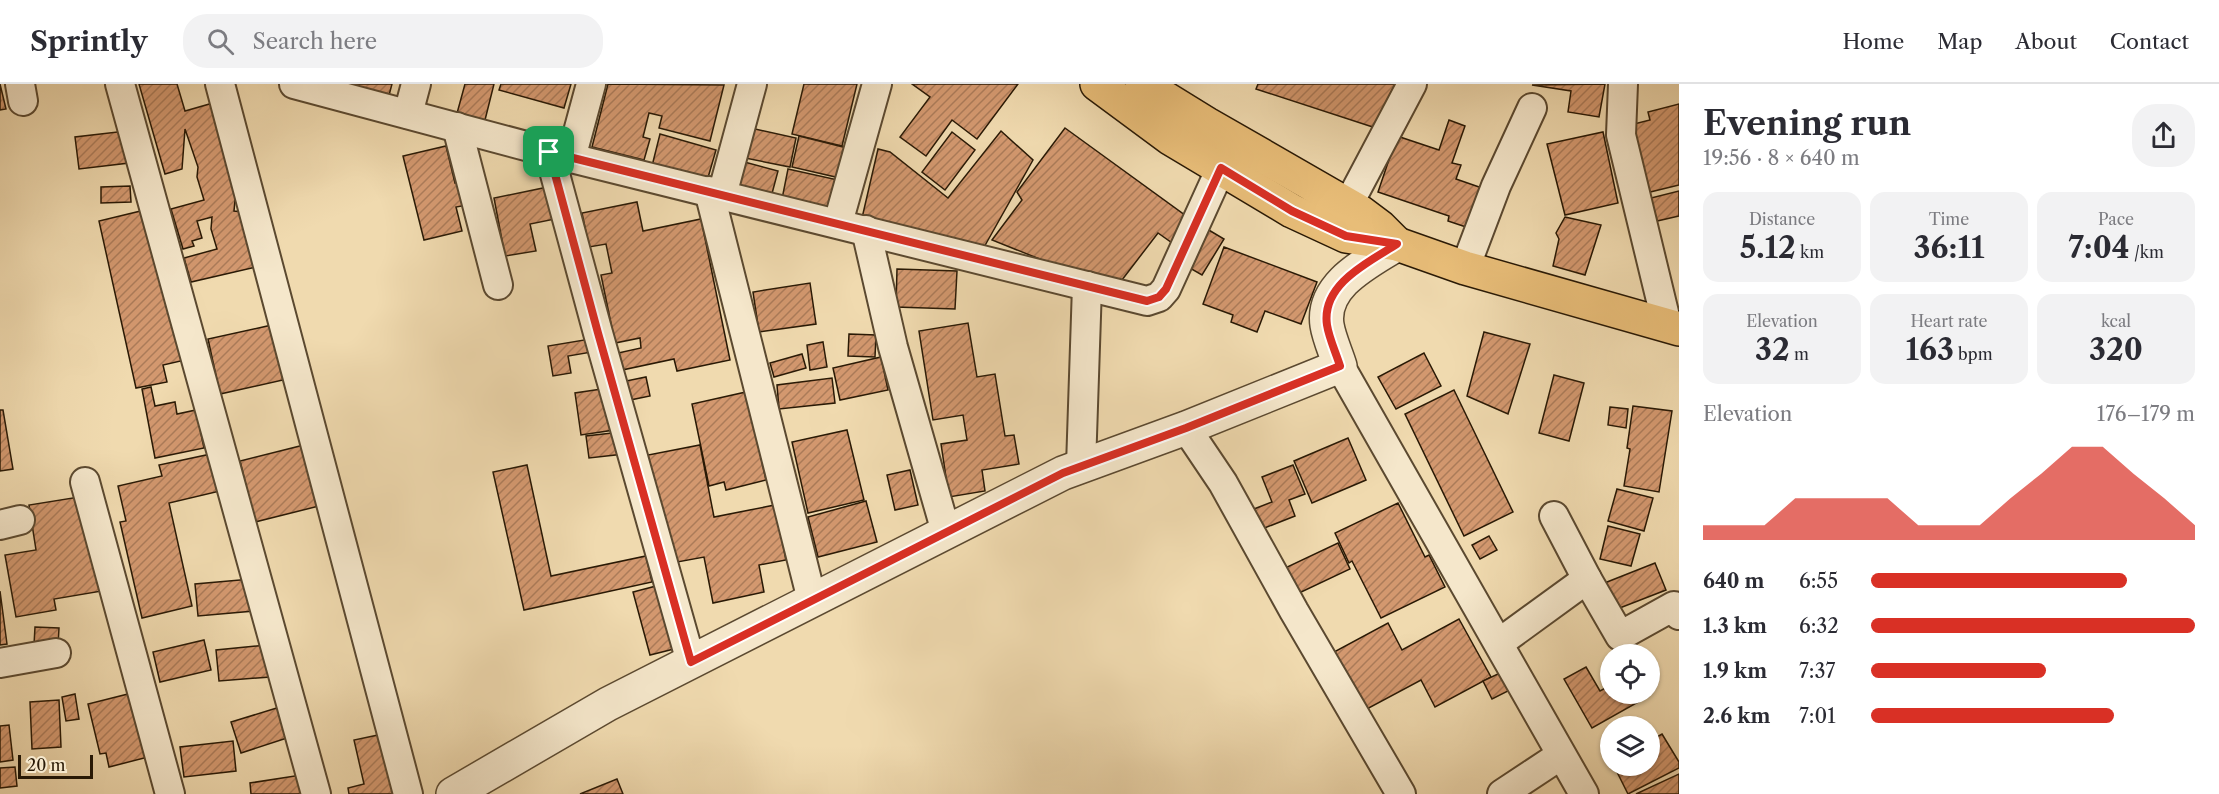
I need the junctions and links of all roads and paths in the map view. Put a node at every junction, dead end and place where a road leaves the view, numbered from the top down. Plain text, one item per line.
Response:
1 (120, 84) edge
2 (220, 84) edge
3 (294, 84) edge
4 (416, 84) edge
5 (591, 84) edge
6 (752, 84) edge
7 (877, 84) edge
8 (1097, 84) edge
9 (1142, 84) edge
10 (1412, 84) edge
11 (1623, 84) edge
12 (1532, 108) dead end
13 (408, 114) junction
14 (457, 127) junction
15 (560, 155) junction
16 (1221, 168) junction
17 (715, 193) junction
18 (1348, 205) junction
19 (838, 223) junction
20 (866, 230) junction
21 (1397, 244) junction
22 (1465, 268) junction
23 (498, 285) dead end
24 (1087, 286) junction
25 (1673, 327) edge
26 (1340, 366) junction
27 (1186, 428) junction
28 (1081, 466) junction
29 (85, 482) dead end
30 (1554, 516) dead end
31 (946, 532) junction
32 (1587, 579) junction
33 (812, 600) junction
34 (1679, 615) edge
35 (1499, 643) junction
36 (56, 653) dead end
37 (691, 662) junction
38 (0, 663) edge
39 (1561, 755) junction
40 (170, 794) edge
41 (316, 794) edge
42 (408, 794) edge
43 (453, 794) edge
44 (1401, 794) edge
45 (1502, 794) edge
46 (1584, 794) edge

1 - 41 street
2 - 42 street
3 - 13 street
4 - 13 street
5 - 15 street
6 - 17 street
7 - 19 street
8 - 16 main road
9 - 18 main road
10 - 18 street
11 - 25 street
12 - 22 street
13 - 14 street
14 - 15 street
14 - 23 street
15 - 17 street
15 - 37 street
16 - 21 main road
16 - 24 street
17 - 19 street
17 - 33 street
18 - 21 main road
19 - 20 street
20 - 24 street
20 - 31 street
21 - 22 main road
21 - 26 street
22 - 25 main road
24 - 28 street
26 - 27 street
26 - 35 street
27 - 28 street
27 - 44 street
28 - 31 street
29 - 40 street
30 - 32 street
31 - 33 street
32 - 34 street
32 - 35 street
33 - 37 street
35 - 39 street
36 - 38 street
37 - 43 street
39 - 45 street
39 - 46 street

